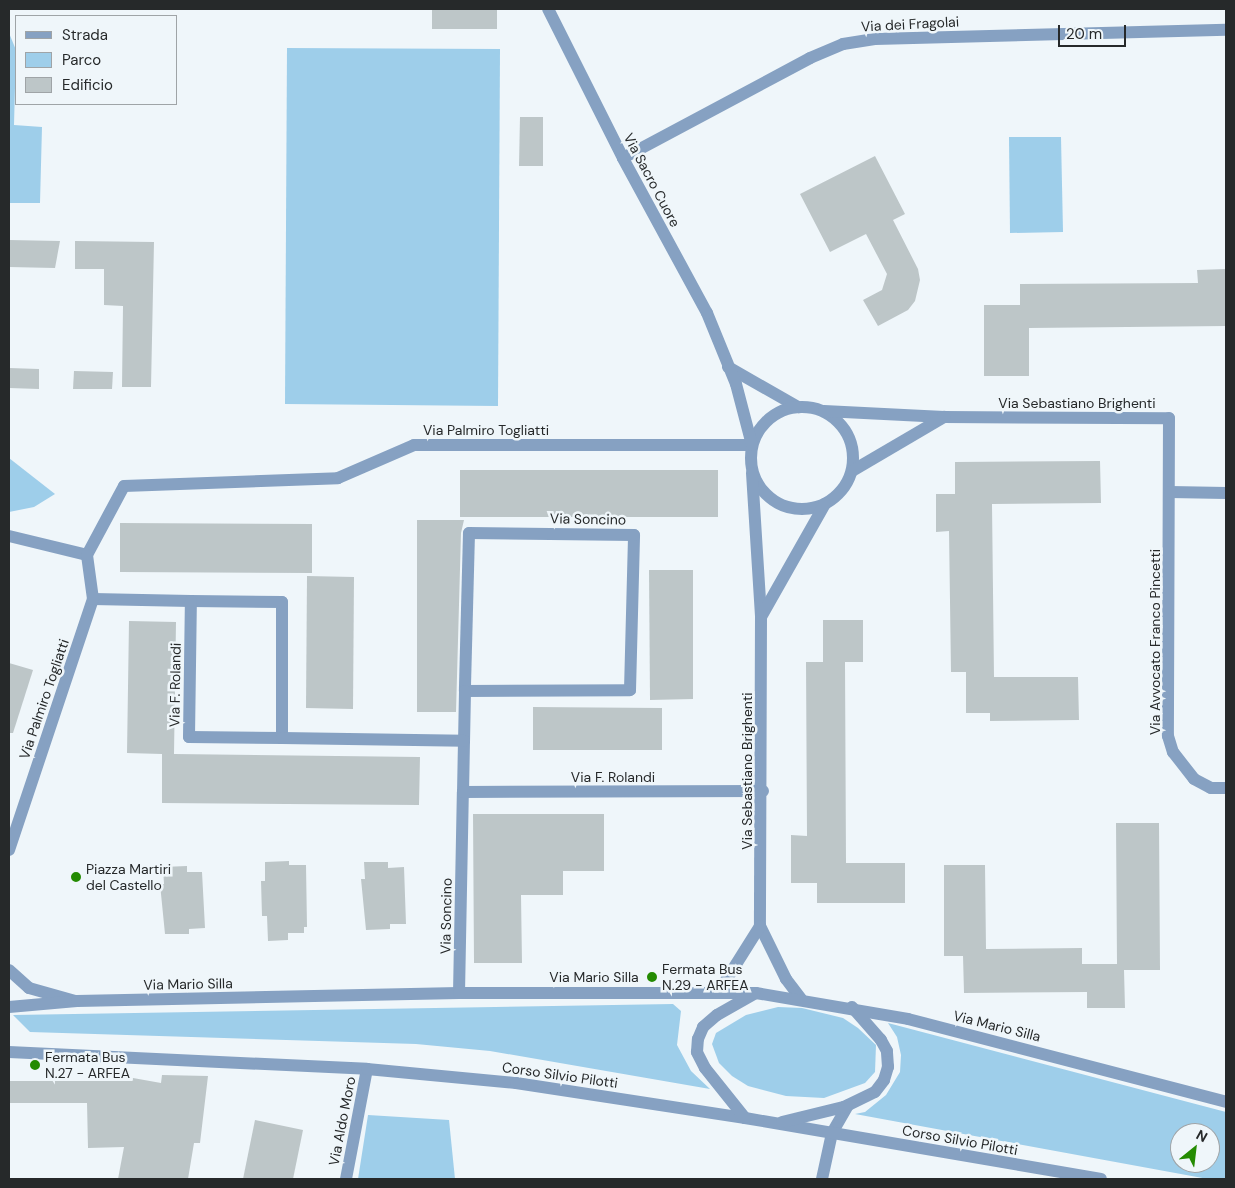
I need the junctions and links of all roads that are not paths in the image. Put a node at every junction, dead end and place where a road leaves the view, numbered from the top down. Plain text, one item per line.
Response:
1 (548, 9) edge
2 (1226, 30) edge
3 (623, 158) junction
4 (728, 366) junction
5 (798, 407) junction
6 (824, 412) junction
7 (944, 417) junction
8 (752, 445) junction
9 (852, 471) junction
10 (752, 472) junction
11 (1170, 492) junction
12 (1226, 493) edge
13 (826, 504) junction
14 (9, 536) edge
15 (87, 555) junction
16 (93, 599) junction
17 (191, 601) junction
18 (761, 617) junction
19 (465, 690) junction
20 (282, 738) junction
21 (464, 741) junction
22 (1226, 788) edge
23 (463, 792) junction
24 (763, 792) junction
25 (9, 850) edge
26 (760, 926) junction
27 (9, 970) edge
28 (459, 993) junction
29 (718, 993) junction
30 (756, 993) junction
31 (801, 999) junction
32 (78, 1001) junction
33 (852, 1007) junction
34 (9, 1008) edge
35 (10, 1050) edge
36 (367, 1069) junction
37 (1226, 1102) edge
38 (848, 1105) junction
39 (746, 1118) junction
40 (778, 1123) junction
41 (832, 1133) junction
42 (346, 1179) edge
43 (822, 1179) edge
44 (1101, 1179) edge

1 - 3 street, Via Sacro Cuore
2 - 3 street, Via dei Fragolai
3 - 4 street, Via Sacro Cuore
4 - 5 street
4 - 8 street, Via Sacro Cuore
5 - 6 street
5 - 8 street
6 - 7 street, Via Sebastiano Brighenti
6 - 9 street
7 - 9 street
7 - 11 street, Via Sebastiano Brighenti
8 - 10 street
8 - 15 street, Via Palmiro Togliatti
9 - 13 street
10 - 13 street
10 - 18 street, Via Sebastiano Brighenti
11 - 12 street
11 - 22 street, Via Avvocato Franco Pincetti
13 - 18 street
14 - 15 street
15 - 16 street, Via Palmiro Togliatti
16 - 17 street
16 - 25 street, Via Palmiro Togliatti
17 - 20 street
17 - 20 street, Via F. Rolandi
18 - 24 street, Via Sebastiano Brighenti
19 - 19 street, Via Soncino
19 - 21 street, Via Soncino
20 - 21 street, Via F. Rolandi
21 - 23 street, Via Soncino
23 - 24 street, Via F. Rolandi
23 - 28 street, Via Soncino
24 - 26 street, Via Sebastiano Brighenti
26 - 29 street
26 - 31 street
27 - 32 street
28 - 29 street, Via Mario Silla
28 - 32 street, Via Mario Silla
29 - 30 street, Via Mario Silla
30 - 31 street, Via Mario Silla
30 - 39 street
31 - 33 street, Via Mario Silla
32 - 34 street, Via Mario Silla
33 - 37 street, Via Mario Silla
33 - 38 street
35 - 36 street, Corso Silvio Pilotti
36 - 39 street, Corso Silvio Pilotti
36 - 42 street, Via Aldo Moro
38 - 40 street
38 - 41 street
39 - 40 street, Corso Silvio Pilotti
40 - 41 street, Corso Silvio Pilotti
41 - 43 street
41 - 44 street, Corso Silvio Pilotti

